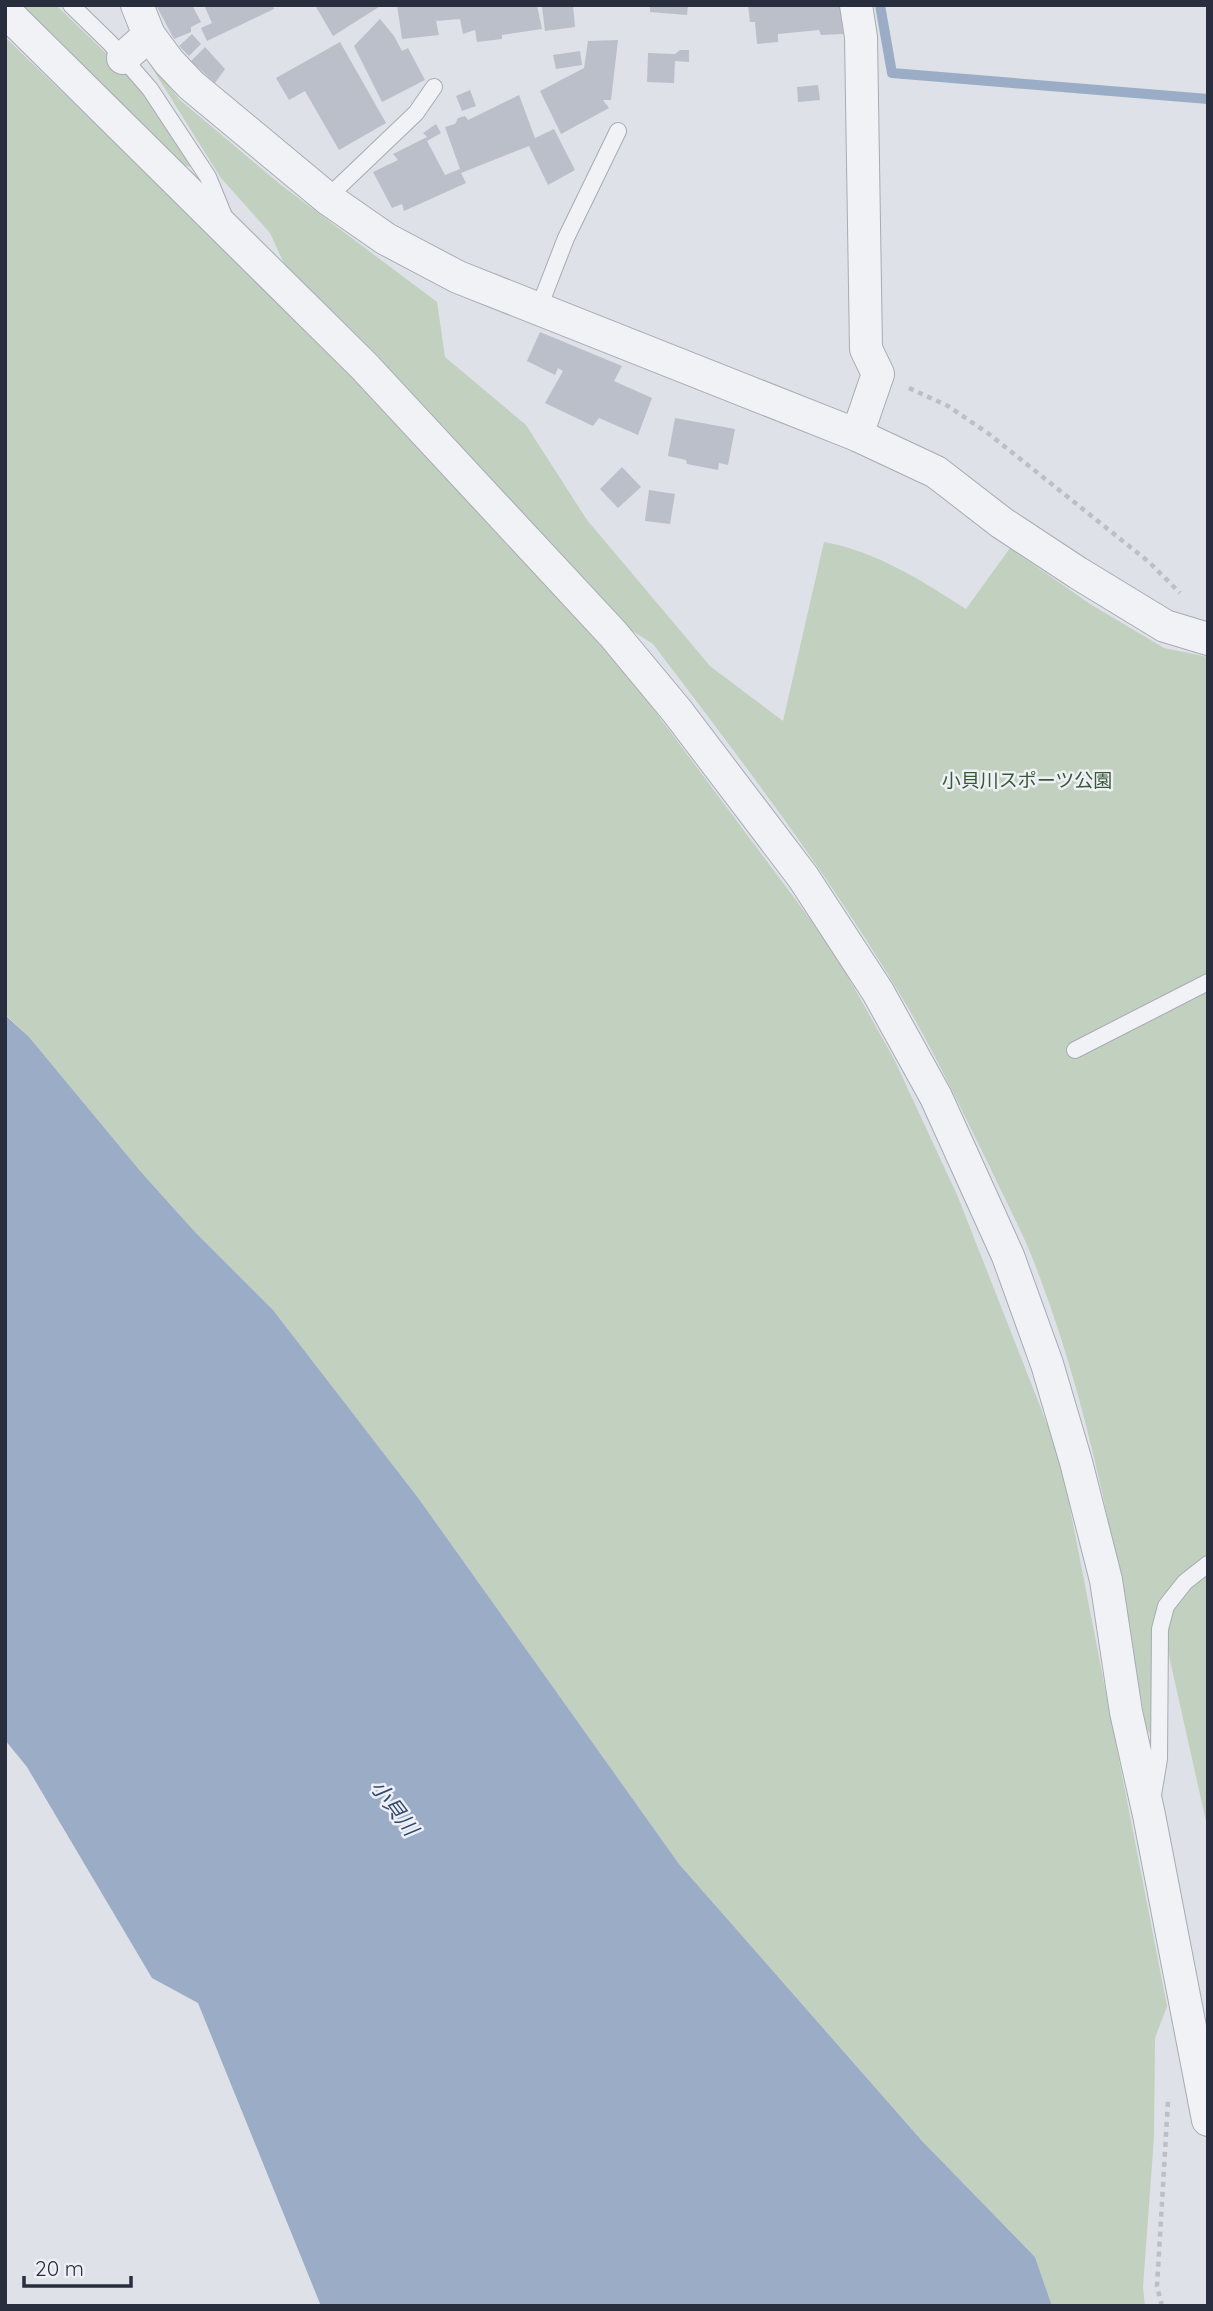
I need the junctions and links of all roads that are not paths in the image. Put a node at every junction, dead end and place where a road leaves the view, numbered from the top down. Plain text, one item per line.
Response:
1 (71, 5) edge
2 (136, 5) edge
3 (856, 5) edge
4 (5, 11) edge
5 (149, 35) junction
6 (123, 58) junction
7 (434, 87) dead end
8 (618, 131) dead end
9 (327, 198) junction
10 (230, 232) junction
11 (538, 310) junction
12 (857, 435) junction
13 (1208, 639) edge
14 (1208, 982) edge
15 (1075, 1050) dead end
16 (1208, 1564) edge
17 (1149, 1815) junction
18 (1208, 2120) edge

1 - 6 lane
2 - 5 street
3 - 12 street
4 - 10 street
5 - 6 street
5 - 9 street
6 - 10 lane
7 - 9 lane
8 - 11 lane
9 - 11 street
10 - 17 street
11 - 12 street
12 - 13 street
14 - 15 lane
16 - 17 lane
17 - 18 street

